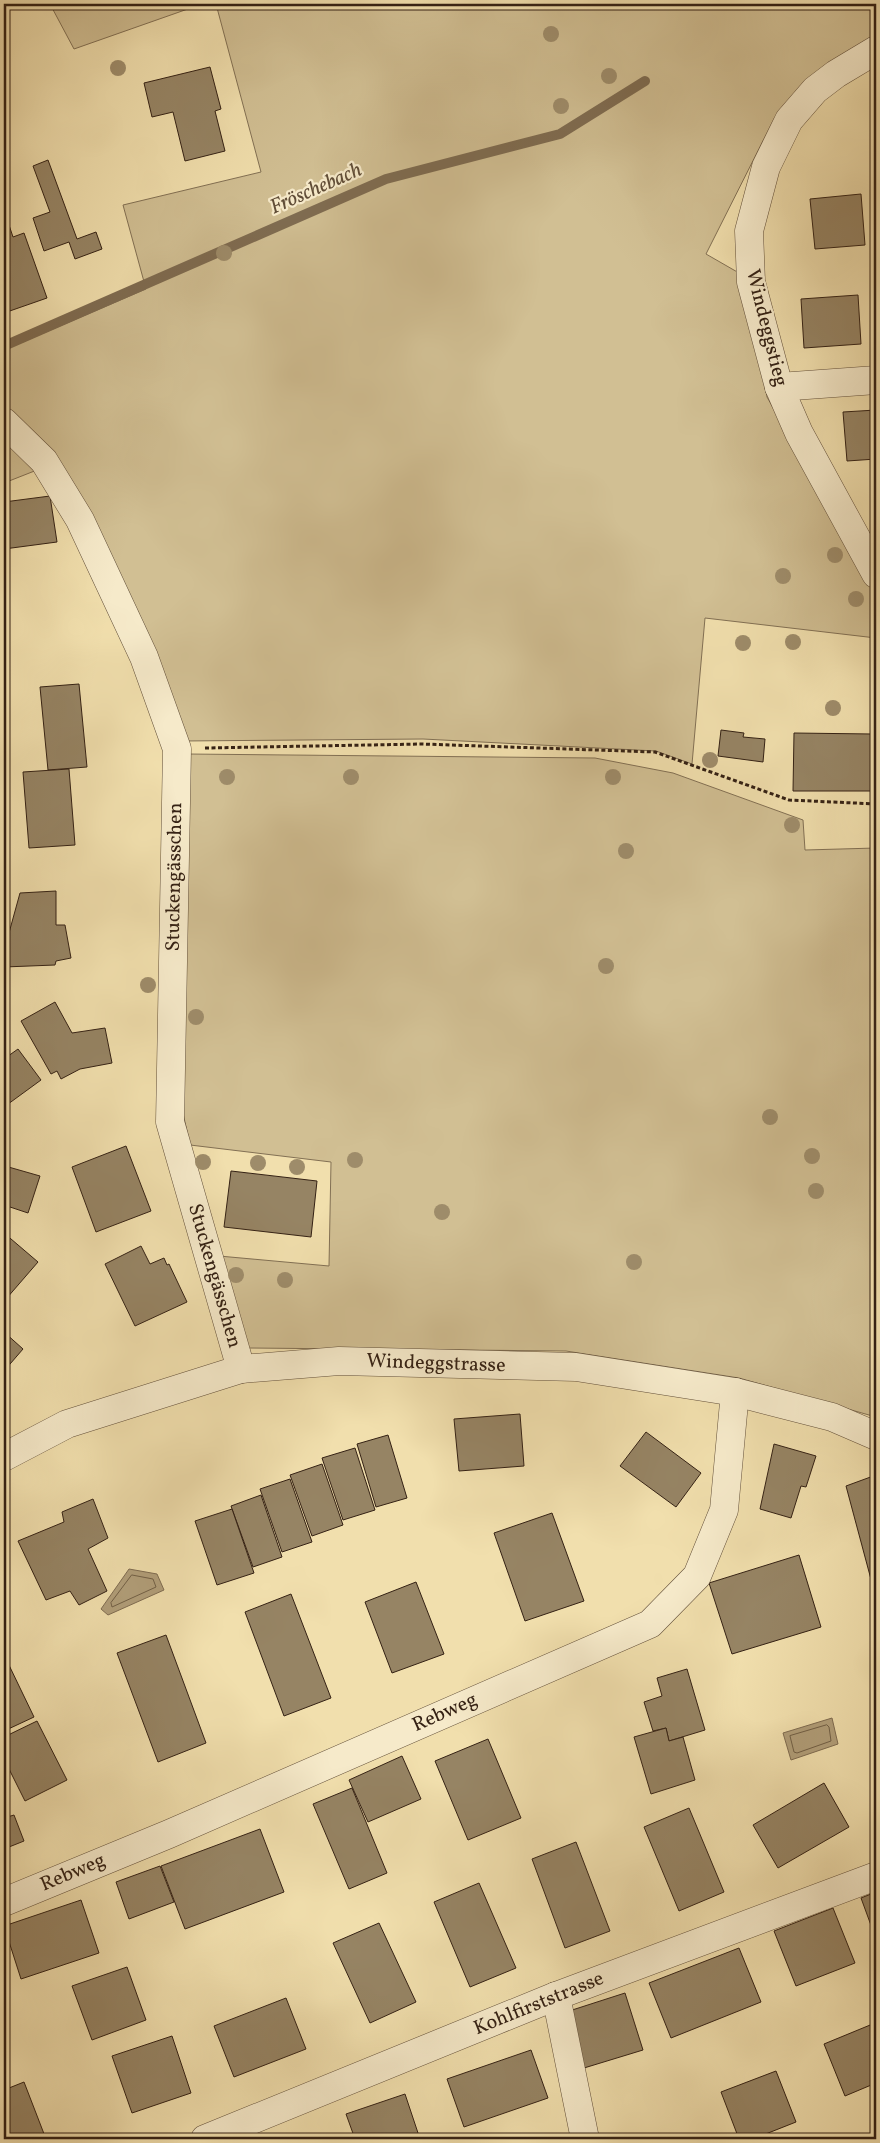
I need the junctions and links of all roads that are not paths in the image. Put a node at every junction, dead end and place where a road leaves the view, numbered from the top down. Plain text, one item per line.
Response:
1 (876, 50) edge
2 (876, 380) edge
3 (779, 387) junction
4 (4, 422) edge
5 (876, 574) edge
6 (241, 1369) junction
7 (734, 1392) junction
8 (876, 1436) edge
9 (4, 1456) edge
10 (876, 1876) edge
11 (4, 1902) edge
12 (556, 1996) junction
13 (205, 2139) edge
14 (585, 2139) edge

1 - 3 street, Windeggstieg
2 - 3 street
3 - 5 street, Windeggstieg
4 - 6 street, Stuckengässchen
6 - 7 street, Windeggstrasse
6 - 9 street, Windeggstrasse
7 - 8 street, Windeggstrasse
7 - 11 street, Rebweg
10 - 12 street, Kohlfirststrasse
12 - 13 street, Kohlfirststrasse
12 - 14 street

